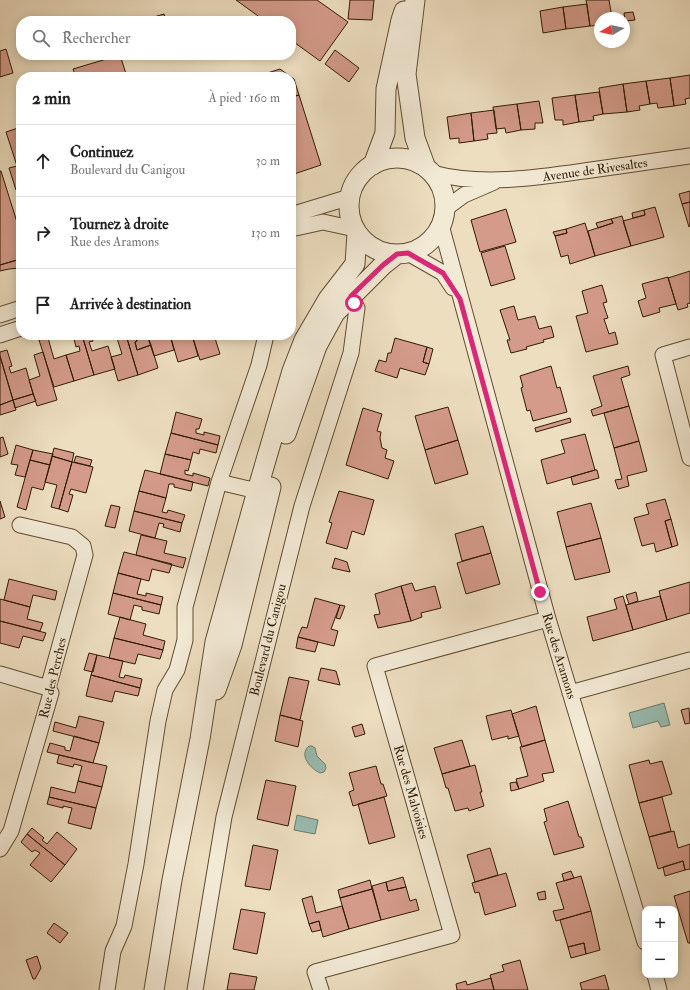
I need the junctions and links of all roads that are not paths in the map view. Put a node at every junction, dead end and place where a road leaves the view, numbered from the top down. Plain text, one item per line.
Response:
1 (408, 0) edge
2 (415, 0) edge
3 (690, 156) edge
4 (373, 165) junction
5 (429, 171) junction
6 (499, 180) junction
7 (350, 197) junction
8 (296, 213) edge
9 (443, 217) junction
10 (296, 228) edge
11 (356, 231) junction
12 (402, 254) junction
13 (351, 296) junction
14 (460, 299) junction
15 (16, 309) edge
16 (0, 314) edge
17 (16, 330) edge
18 (0, 335) edge
19 (265, 340) edge
20 (690, 347) edge
21 (690, 458) edge
22 (219, 482) junction
23 (257, 491) junction
24 (20, 525) dead end
25 (548, 618) junction
26 (690, 660) edge
27 (0, 674) edge
28 (48, 688) junction
29 (570, 693) junction
30 (200, 739) junction
31 (0, 849) edge
32 (642, 932) edge
33 (656, 978) edge
34 (107, 990) edge
35 (154, 990) edge
36 (195, 990) edge
37 (320, 990) edge
38 (659, 990) edge

1 - 4 street
2 - 5 street
3 - 6 street, Avenue de Rivesaltes
4 - 5 street
4 - 7 street
5 - 6 street, Avenue de Rivesaltes
5 - 9 street
6 - 9 street, Avenue de Rivesaltes
7 - 8 street
7 - 11 street
9 - 12 street
9 - 14 street, Rue des Aramons
10 - 11 street
11 - 12 street
11 - 23 street
12 - 13 street
12 - 14 street, Rue des Aramons
13 - 30 street
13 - 36 street, Boulevard du Canigou
14 - 25 street, Rue des Aramons
15 - 16 street
17 - 18 street
19 - 22 street
20 - 21 street
22 - 23 street
22 - 34 street
23 - 30 street
24 - 28 street, Rue des Perches
25 - 29 street, Rue des Aramons
25 - 37 street, Rue des Malvoisies
26 - 29 street
27 - 28 street
28 - 31 street, Rue des Perches
29 - 32 street, Rue des Aramons
30 - 35 street
33 - 38 street

